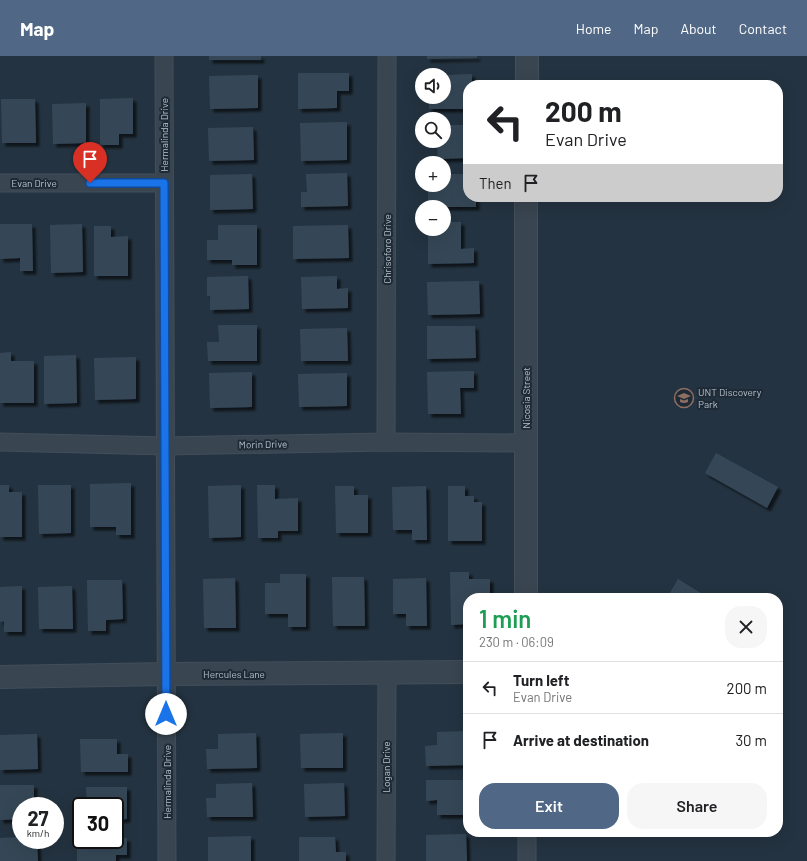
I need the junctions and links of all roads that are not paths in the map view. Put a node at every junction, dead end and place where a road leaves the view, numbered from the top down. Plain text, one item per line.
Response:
1 (164, 56) edge
2 (387, 56) edge
3 (527, 56) edge
4 (526, 80) edge
5 (0, 183) edge
6 (164, 183) junction
7 (526, 202) edge
8 (0, 442) edge
9 (386, 442) junction
10 (526, 443) junction
11 (166, 446) junction
12 (526, 593) edge
13 (463, 672) edge
14 (386, 673) junction
15 (166, 674) junction
16 (0, 677) edge
17 (527, 837) edge
18 (167, 861) edge
19 (386, 861) edge
20 (527, 861) edge

1 - 6 street, Hermalinda Drive
2 - 9 street, Chrisoforo Drive
3 - 4 street
5 - 6 street, Evan Drive
6 - 11 street, Hermalinda Drive
7 - 10 street, Nicosia Street
8 - 11 street, Morin Drive
9 - 10 street, Morin Drive
9 - 11 street, Morin Drive
10 - 12 street, Nicosia Street
11 - 15 street, Hermalinda Drive
13 - 14 street, Hercules Lane
14 - 15 street, Hercules Lane
14 - 19 street, Logan Drive
15 - 16 street, Hercules Lane
15 - 18 street, Hermalinda Drive
17 - 20 street

